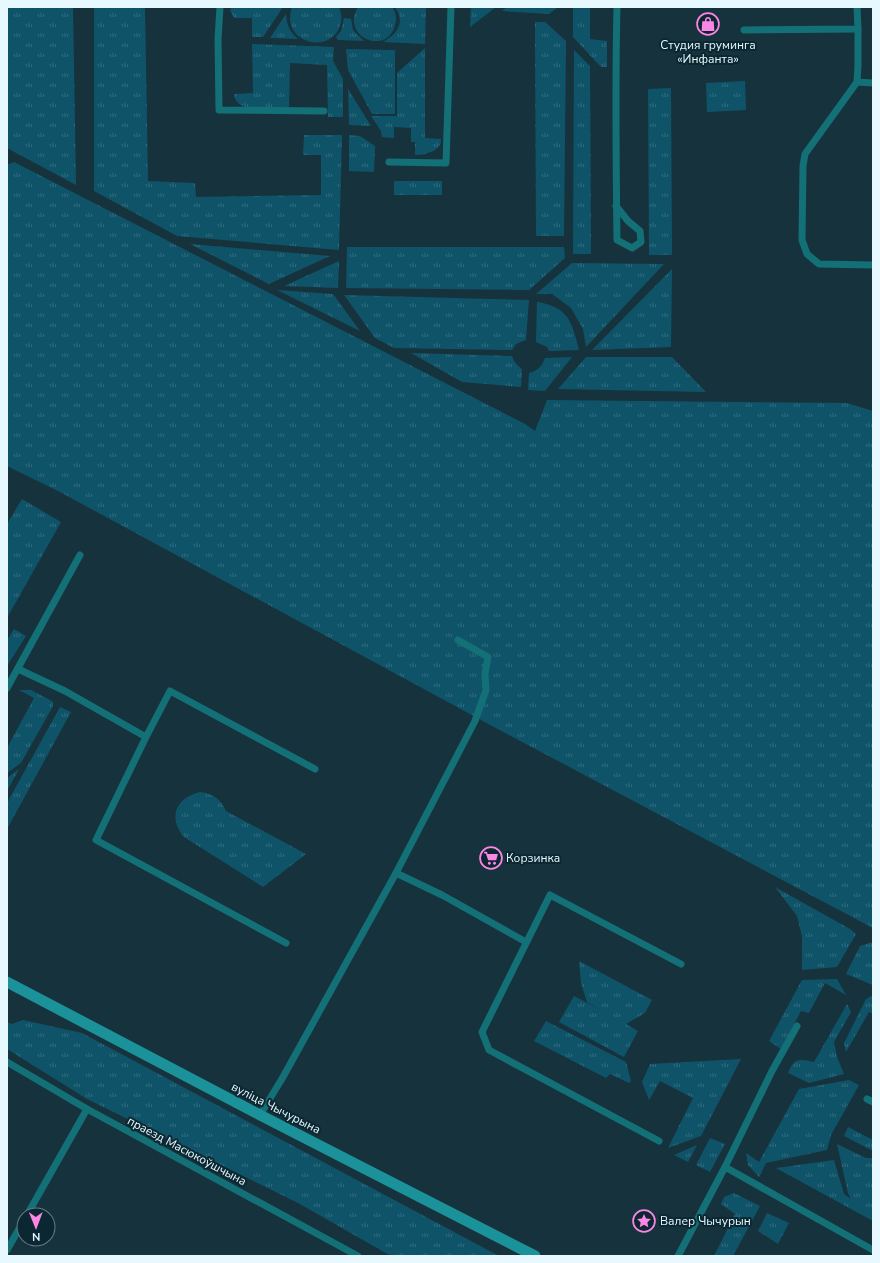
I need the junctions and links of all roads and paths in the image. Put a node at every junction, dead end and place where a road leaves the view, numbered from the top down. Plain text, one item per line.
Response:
1 (220, 7) edge
2 (451, 7) edge
3 (617, 7) edge
4 (857, 7) edge
5 (858, 29) junction
6 (744, 30) dead end
7 (857, 82) junction
8 (873, 83) edge
9 (324, 111) dead end
10 (389, 162) dead end
11 (616, 206) junction
12 (873, 265) edge
13 (80, 555) dead end
14 (458, 640) dead end
15 (18, 669) junction
16 (7, 688) edge
17 (146, 737) junction
18 (315, 769) dead end
19 (396, 873) junction
20 (526, 942) junction
21 (286, 943) dead end
22 (681, 964) dead end
23 (7, 982) edge
24 (797, 1026) dead end
25 (7, 1062) edge
26 (87, 1109) junction
27 (260, 1115) junction
28 (659, 1141) dead end
29 (725, 1167) junction
30 (32, 1207) edge
31 (16, 1234) edge
32 (7, 1250) edge
33 (873, 1250) edge
34 (358, 1256) edge
35 (535, 1256) edge
36 (678, 1256) edge

1 - 9 lane
2 - 10 lane
3 - 11 lane
4 - 5 lane
5 - 6 lane
5 - 7 lane
7 - 8 lane
7 - 12 lane
11 - 11 lane
13 - 15 lane
14 - 19 lane
15 - 16 lane
15 - 17 lane
17 - 18 lane
17 - 21 lane
19 - 20 lane
19 - 27 lane
20 - 22 lane
20 - 28 lane
23 - 27 main road, вуліца Чычурына
24 - 29 lane
25 - 26 lane, праезд Масюкоўшчына
26 - 30 lane
26 - 34 lane, праезд Масюкоўшчына
27 - 35 main road, вуліца Чычурына
29 - 33 lane
29 - 36 lane
31 - 32 lane

